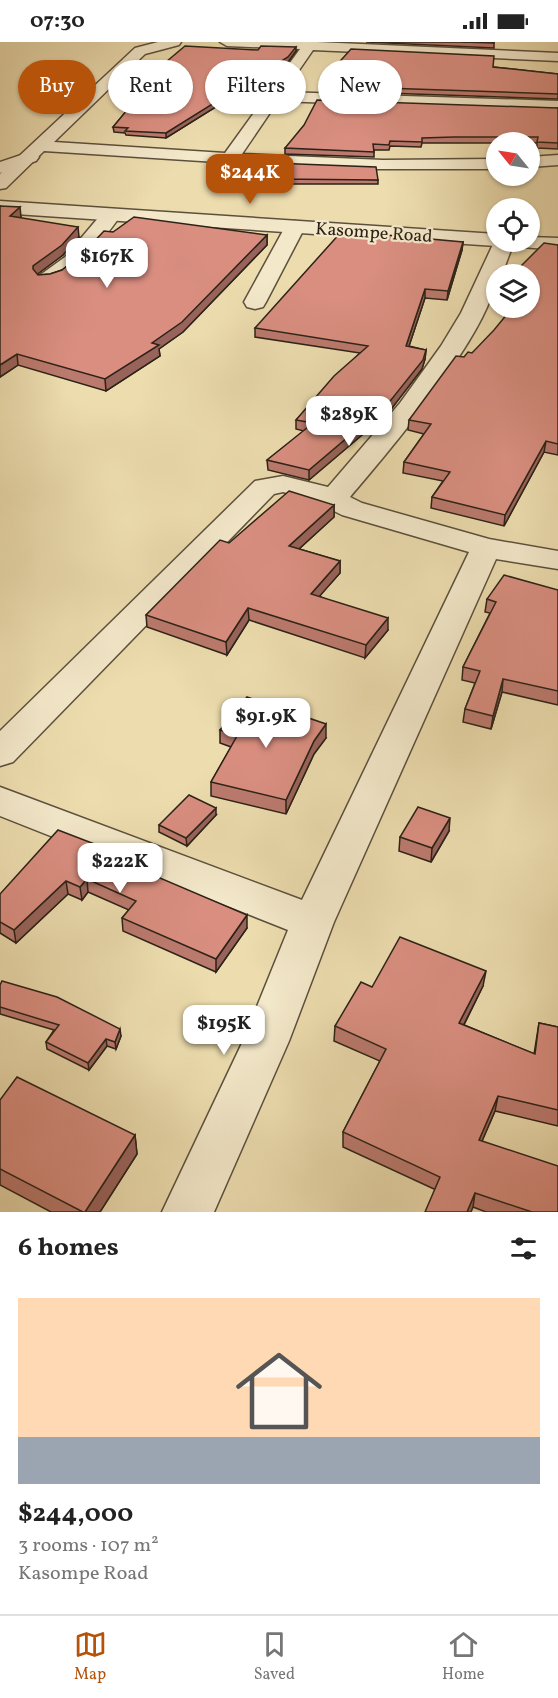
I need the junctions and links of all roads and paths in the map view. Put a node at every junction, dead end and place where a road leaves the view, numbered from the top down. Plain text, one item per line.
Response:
1 (174, 42) edge
2 (227, 42) edge
3 (238, 42) edge
4 (309, 46) junction
5 (558, 57) edge
6 (299, 60) edge
7 (306, 97) edge
8 (558, 106) edge
9 (261, 114) edge
10 (36, 152) junction
11 (231, 157) junction
12 (558, 160) edge
13 (540, 161) edge
14 (486, 164) edge
15 (0, 168) edge
16 (0, 184) edge
17 (0, 207) edge
18 (111, 215) junction
19 (295, 227) junction
20 (486, 239) edge
21 (540, 243) edge
22 (558, 244) edge
23 (500, 252) edge
24 (47, 278) edge
25 (255, 302) dead end
26 (335, 497) junction
27 (486, 548) junction
28 (558, 560) edge
29 (0, 753) edge
30 (0, 801) edge
31 (313, 922) junction
32 (188, 1212) edge

1 - 10 street
2 - 3 street
3 - 4 street
4 - 5 street
4 - 6 street
7 - 8 street
9 - 11 street
10 - 11 street
10 - 15 street
10 - 16 street
11 - 14 street
12 - 13 street
17 - 18 street, Kasompe Road
18 - 19 street, Kasompe Road
18 - 24 street
19 - 20 street, Kasompe Road
19 - 25 street
21 - 22 street
23 - 26 street
26 - 27 street
26 - 29 street
27 - 28 street
27 - 31 street
30 - 31 street
31 - 32 street

